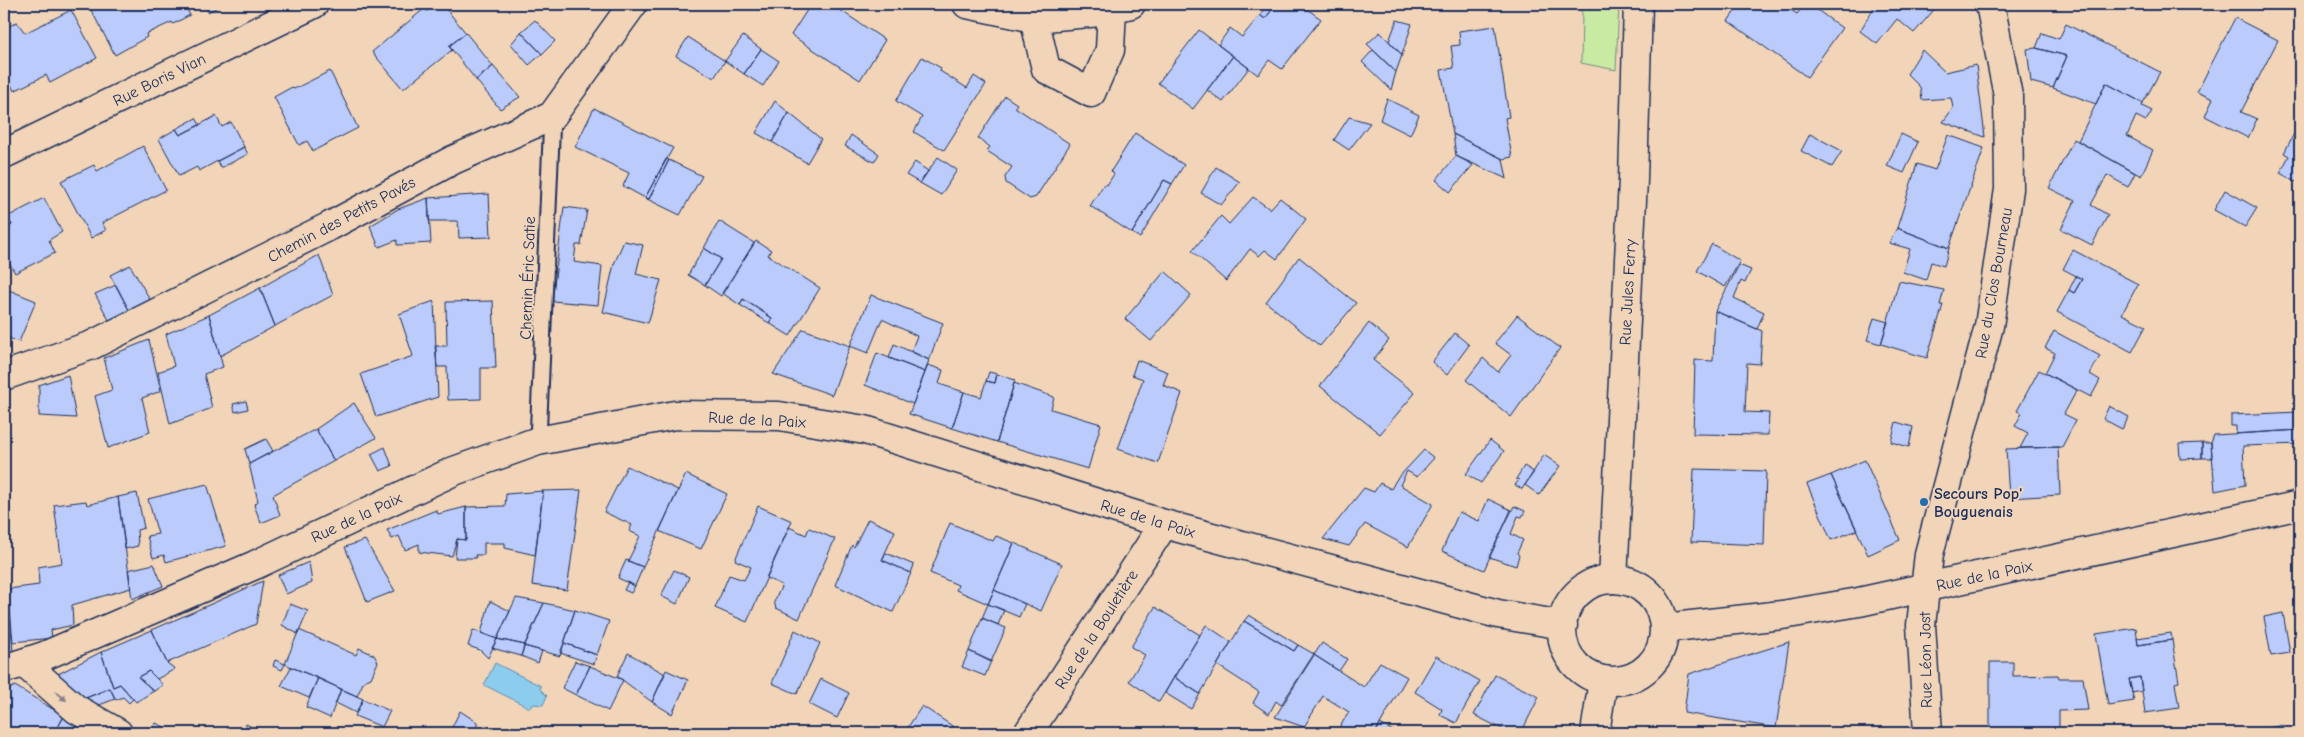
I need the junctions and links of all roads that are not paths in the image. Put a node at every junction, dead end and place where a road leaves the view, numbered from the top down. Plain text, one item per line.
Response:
1 (314, 4) edge
2 (633, 4) edge
3 (966, 4) edge
4 (1638, 4) edge
5 (1990, 4) edge
6 (1122, 6) edge
7 (1034, 18) junction
8 (552, 116) junction
9 (4, 154) edge
10 (4, 376) edge
11 (538, 441) junction
12 (2300, 505) edge
13 (1164, 524) junction
14 (1612, 579) junction
15 (1926, 587) junction
16 (1563, 625) junction
17 (1664, 628) junction
18 (14, 666) edge
19 (1604, 680) junction
20 (118, 733) edge
21 (1028, 733) edge
22 (1595, 733) edge
23 (1928, 733) edge

1 - 9 street, Rue Boris Vian
2 - 8 street, Chemin des Petits Pavés
3 - 7 street
4 - 14 street, Rue Jules Ferry
5 - 15 street, Rue du Clos Bourneau
6 - 7 street
6 - 7 street
8 - 10 street, Chemin des Petits Pavés
8 - 11 lane, Chemin Éric Satie
11 - 13 street, Rue de la Paix
11 - 18 street, Rue de la Paix
12 - 15 street, Rue de la Paix
13 - 16 street, Rue de la Paix
13 - 21 street, Rue de la Bouletière
14 - 16 street
14 - 17 street
15 - 17 street, Rue de la Paix
15 - 23 street, Rue Léon Jost
16 - 19 street
17 - 19 street
18 -> 20 street
19 - 22 street

